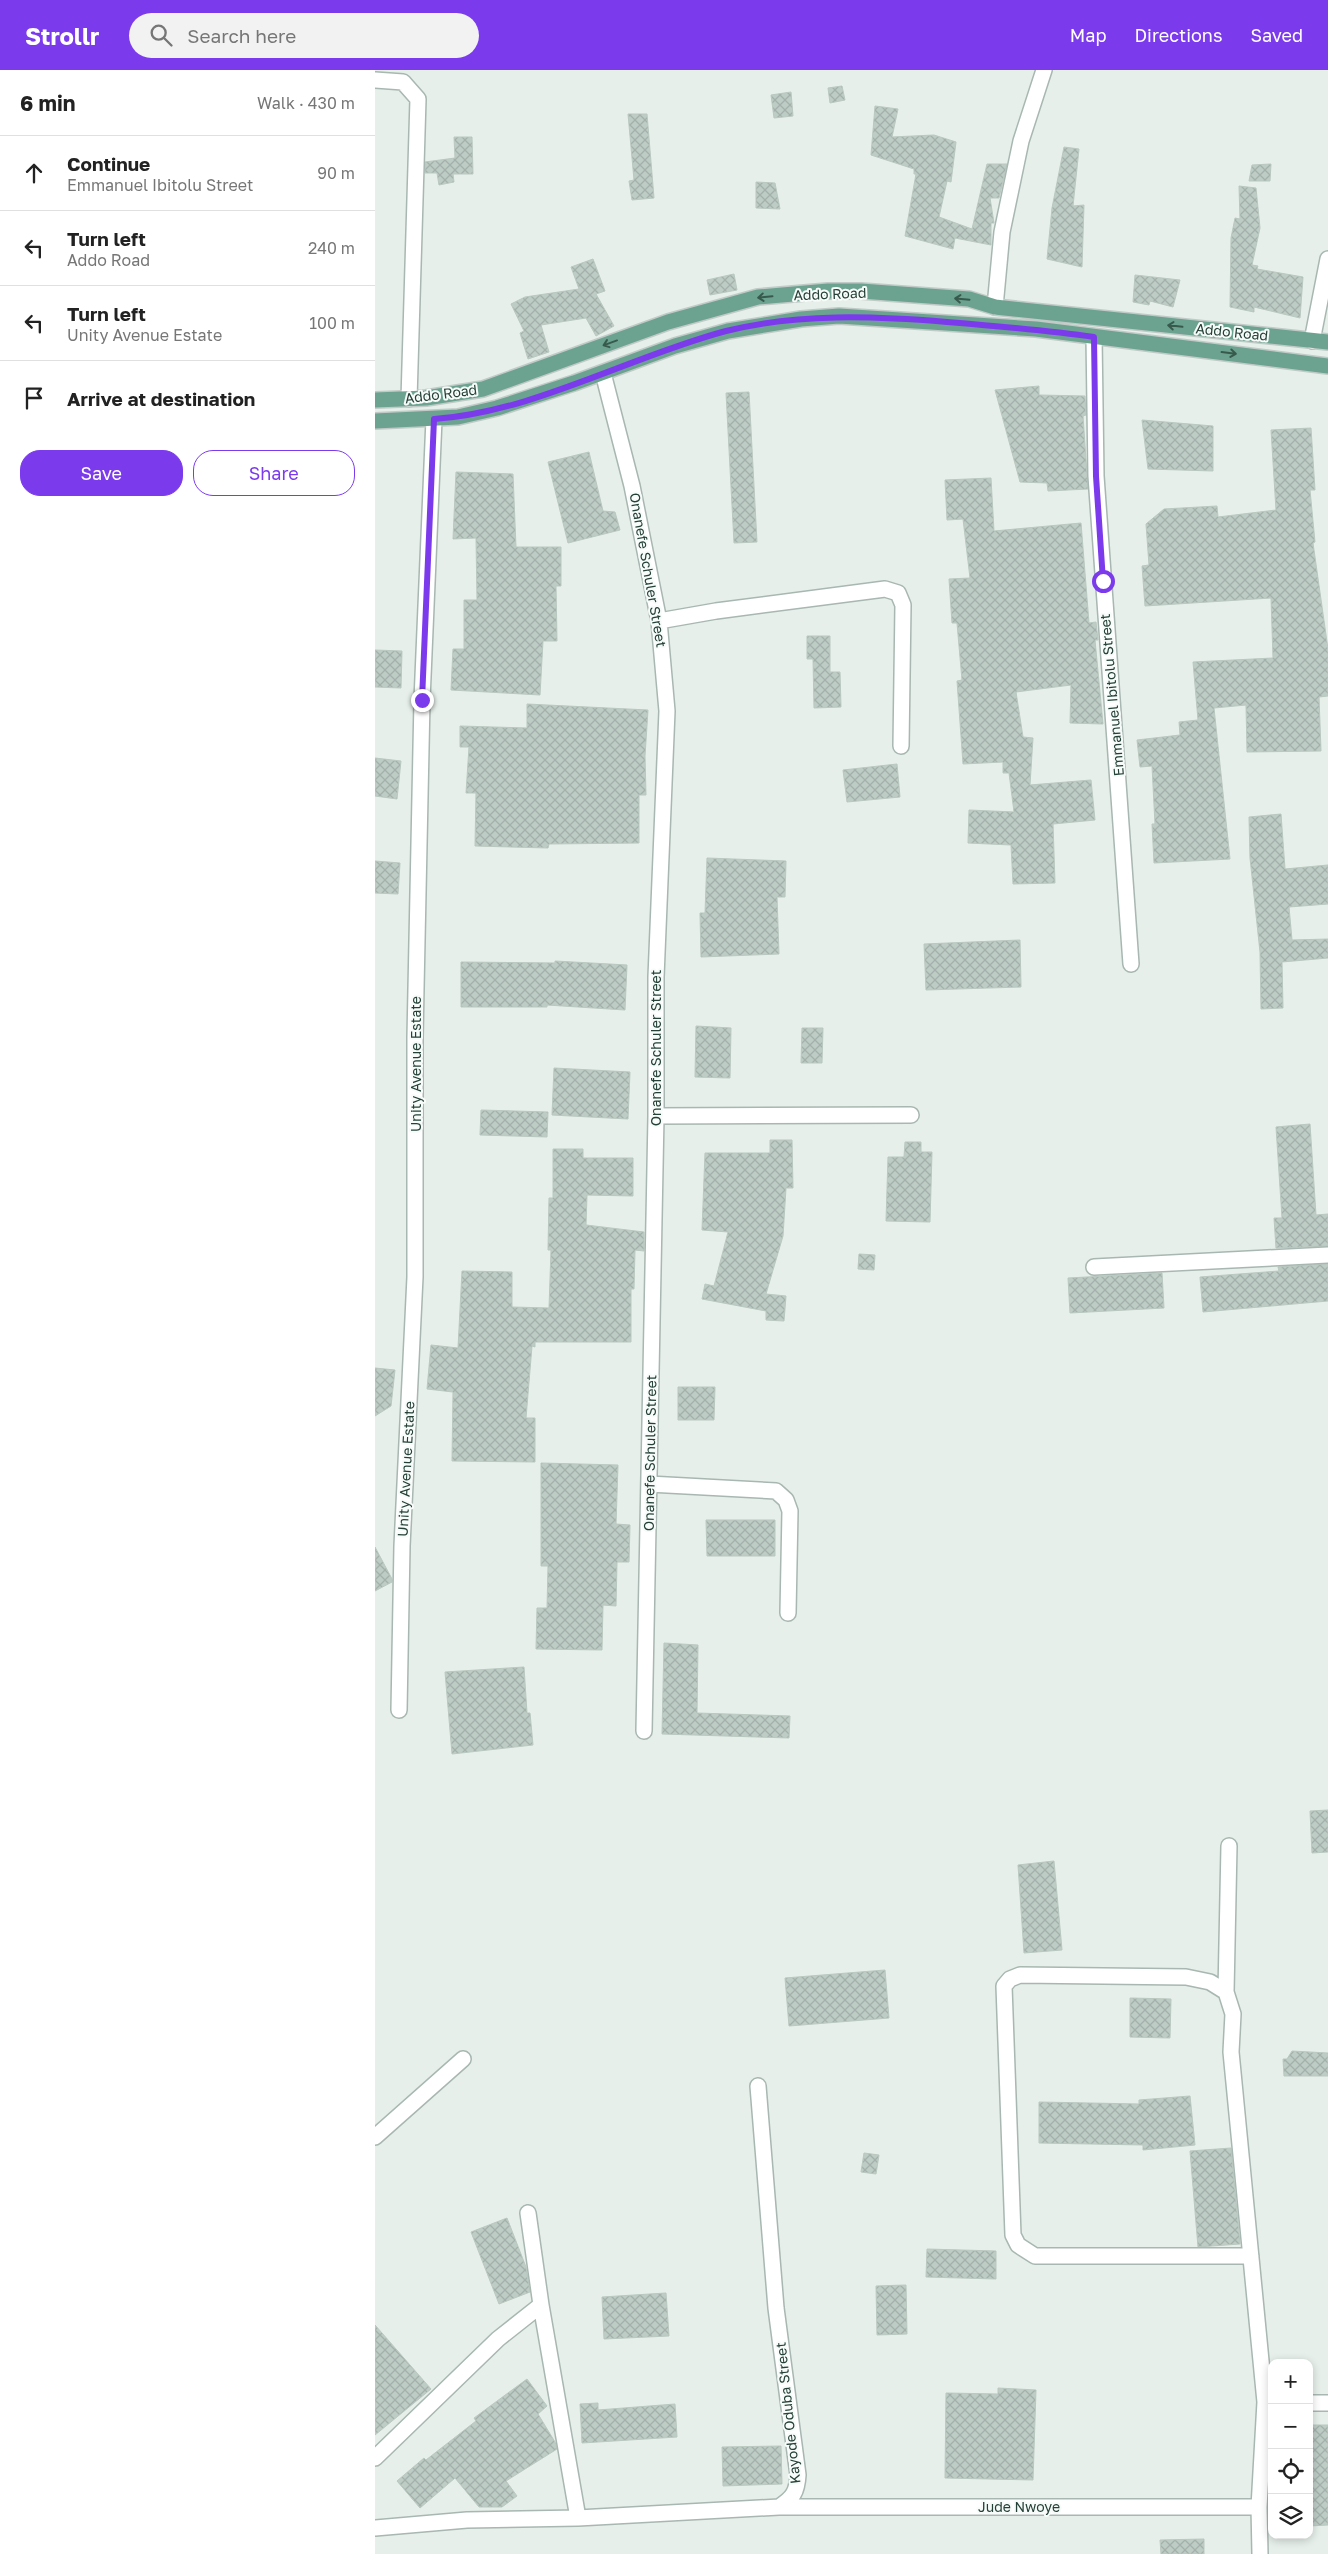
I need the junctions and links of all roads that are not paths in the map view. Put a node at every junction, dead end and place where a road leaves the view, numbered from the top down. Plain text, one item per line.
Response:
1 (1045, 70) edge
2 (375, 80) edge
3 (1328, 259) edge
4 (995, 307) junction
5 (1094, 337) junction
6 (1312, 341) junction
7 (1328, 342) edge
8 (1328, 366) edge
9 (603, 373) junction
10 (409, 399) junction
11 (375, 400) edge
12 (434, 419) junction
13 (375, 421) edge
14 (659, 621) junction
15 (901, 746) dead end
16 (1131, 964) dead end
17 (911, 1115) dead end
18 (656, 1116) junction
19 (1328, 1255) edge
20 (1094, 1267) dead end
21 (649, 1484) junction
22 (788, 1613) dead end
23 (399, 1710) dead end
24 (644, 1731) dead end
25 (1229, 1846) dead end
26 (1226, 1992) junction
27 (463, 2059) dead end
28 (758, 2086) dead end
29 (375, 2137) edge
30 (528, 2213) dead end
31 (1251, 2256) junction
32 (541, 2305) junction
33 (1268, 2402) edge
34 (1313, 2403) edge
35 (1328, 2403) edge
36 (375, 2458) edge
37 (779, 2507) junction
38 (1259, 2507) junction
39 (578, 2518) junction
40 (375, 2528) edge
41 (1260, 2554) edge

1 - 4 street
2 - 10 street
3 - 6 street
6 -> 4 main road, Addo Road
4 -> 10 main road, Addo Road
5 -> 8 main road, Addo Road
5 - 9 main road, Addo Road
5 - 16 street, Emmanuel Ibitolu Street
6 - 7 main road, Addo Road
9 - 12 main road, Addo Road
9 - 14 street, Onanefe Schuler Street
10 - 11 main road, Addo Road
12 - 13 main road, Addo Road
12 - 23 street, Unity Avenue Estate
14 - 15 street
14 - 18 street, Onanefe Schuler Street
17 - 18 street
18 - 21 street, Onanefe Schuler Street
19 - 20 street
21 - 22 street
21 - 24 street, Onanefe Schuler Street
25 - 26 street
26 - 31 street
26 - 31 street
27 - 29 street
28 - 37 street, Kayode Oduba Street
30 - 32 street
31 - 33 street
32 - 36 street
32 - 39 street
33 - 38 street
34 - 35 street
37 - 38 street, Jude Nwoye
37 - 39 street
38 - 41 street
39 - 40 street

